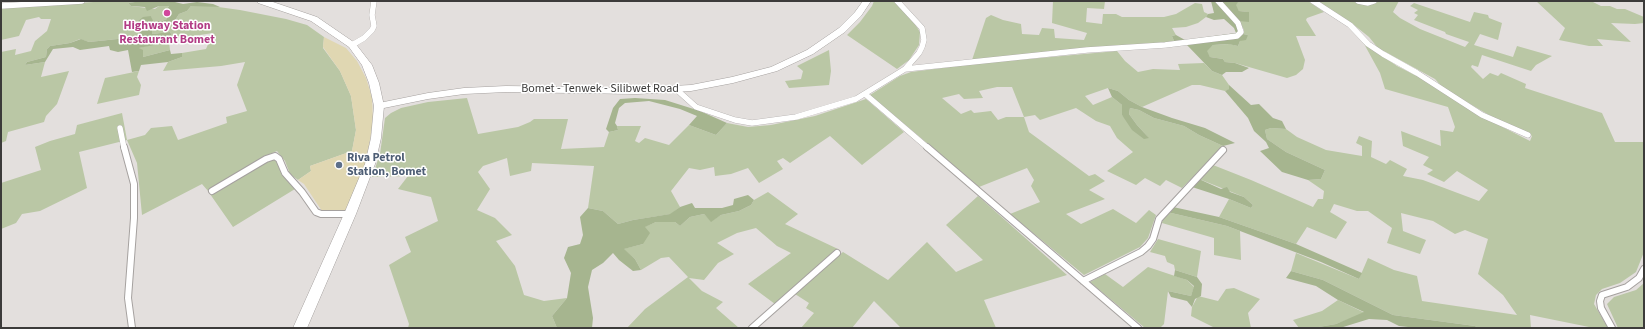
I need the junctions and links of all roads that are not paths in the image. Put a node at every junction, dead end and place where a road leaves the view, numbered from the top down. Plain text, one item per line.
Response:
1 (82, 1) edge
2 (261, 1) edge
3 (374, 1) edge
4 (867, 1) edge
5 (897, 1) edge
6 (1218, 1) edge
7 (1313, 1) edge
8 (1358, 1) edge
9 (1374, 1) edge
10 (1, 6) edge
11 (352, 45) junction
12 (905, 69) junction
13 (676, 89) junction
14 (865, 94) junction
15 (379, 111) junction
16 (120, 128) dead end
17 (1528, 135) dead end
18 (1223, 150) dead end
19 (212, 191) dead end
20 (350, 214) junction
21 (837, 253) dead end
22 (1644, 269) edge
23 (1083, 281) junction
24 (298, 327) edge
25 (132, 328) edge
26 (752, 328) edge
27 (1138, 328) edge
28 (1612, 328) edge

1 - 10 street
2 - 11 highway
3 - 11 street
4 - 13 main road, Bomet - Tenwek - Silibwet Road
5 - 12 street
6 - 12 street
7 - 17 street
8 - 9 street
11 - 15 highway
12 - 14 street
13 - 14 street
13 - 15 main road, Bomet - Tenwek - Silibwet Road
14 - 23 street
15 - 20 highway
16 - 25 street
18 - 23 street
19 - 20 street
20 - 24 highway
21 - 26 street
22 - 28 street
23 - 27 street

